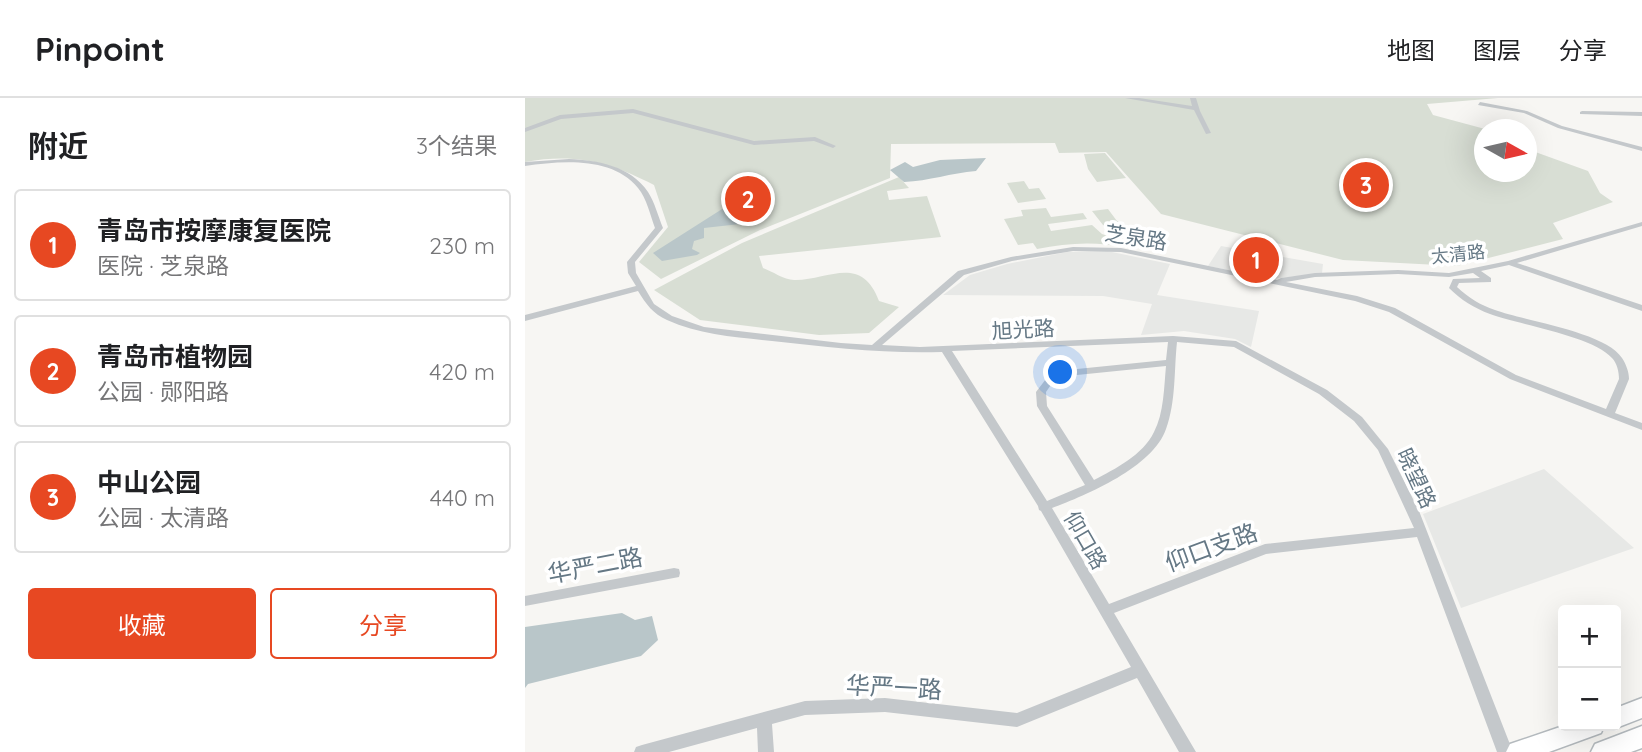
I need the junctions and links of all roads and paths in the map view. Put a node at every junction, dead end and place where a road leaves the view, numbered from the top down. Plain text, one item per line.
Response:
1 (1128, 98) edge
2 (1193, 98) edge
3 (1480, 104) dead end
4 (1194, 108) junction
5 (1582, 113) dead end
6 (1642, 114) edge
7 (525, 130) edge
8 (1208, 132) dead end
9 (832, 146) dead end
10 (1642, 149) edge
11 (525, 164) edge
12 (1640, 227) edge
13 (1509, 263) junction
14 (1475, 270) junction
15 (1272, 281) junction
16 (639, 288) junction
17 (1642, 308) edge
18 (525, 318) edge
19 (892, 330) junction
20 (1173, 339) junction
21 (875, 347) junction
22 (920, 349) junction
23 (946, 350) junction
24 (1169, 363) junction
25 (1609, 414) junction
26 (1642, 427) edge
27 (1091, 485) junction
28 (1043, 507) junction
29 (1420, 532) junction
30 (674, 573) dead end
31 (525, 601) edge
32 (1105, 611) junction
33 (1140, 670) junction
34 (1642, 708) edge
35 (1621, 716) edge
36 (764, 718) junction
37 (1579, 731) edge
38 (1642, 737) edge
39 (642, 752) edge
40 (766, 752) edge
41 (1188, 752) edge
42 (1505, 752) edge
43 (1518, 752) edge
44 (1603, 752) edge

1 - 4 street
2 - 4 street
3 - 10 street
4 - 8 street
5 - 6 street
7 - 9 street
11 - 16 street
12 - 13 street, 太清路
13 - 14 street, 太清路
13 - 17 street
14 - 15 street, 太清路
14 - 25 street
15 - 19 street, 芝泉路
15 - 25 street, 芝泉路
16 - 18 street
16 - 21 street
19 - 21 street, 芝泉路
19 - 22 street
20 - 23 street, 旭光路
20 - 24 street
20 - 29 street, 晓望路
21 - 22 street, 旭光路
22 - 23 street, 旭光路
23 - 28 street, 仰口路
24 - 27 street
24 - 27 street
25 - 26 street, 芝泉路
27 - 28 street
28 - 32 street, 仰口路
29 - 32 street, 仰口支路
29 - 42 street, 晓望路
30 - 31 street, 华严二路
32 - 33 street, 仰口路
33 - 36 street, 华严一路
33 - 41 street, 仰口路
34 - 35 main road
36 - 39 street, 华严一路
36 - 40 street
37 - 43 main road
38 - 44 main road

